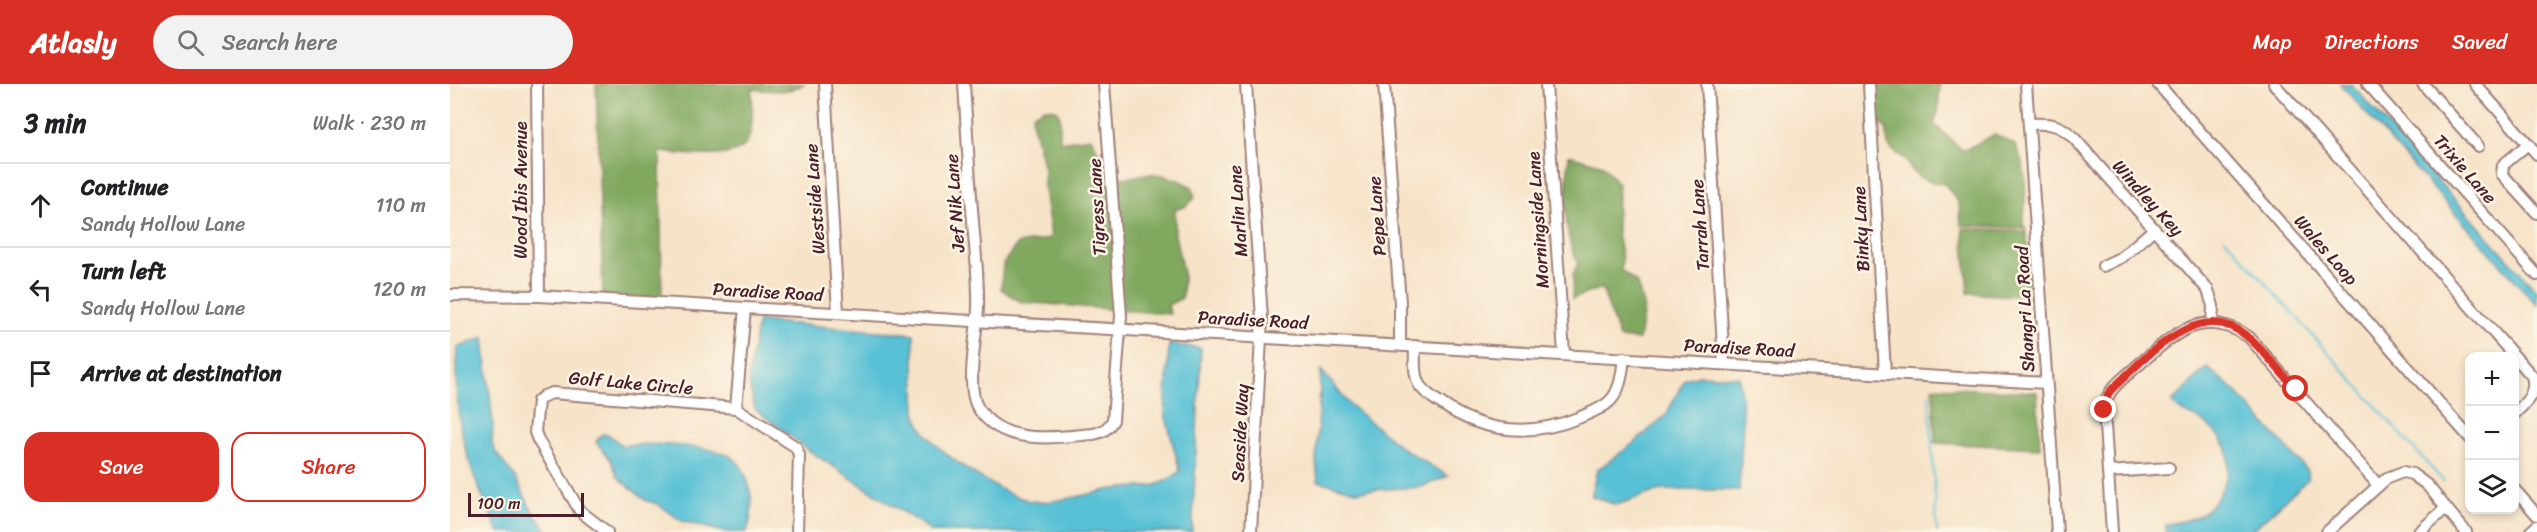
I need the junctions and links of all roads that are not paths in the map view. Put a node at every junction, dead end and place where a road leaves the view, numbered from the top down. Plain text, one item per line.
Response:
1 (537, 84) edge
2 (825, 84) edge
3 (964, 84) edge
4 (1104, 84) edge
5 (1246, 84) edge
6 (1384, 84) edge
7 (1546, 84) edge
8 (1707, 84) edge
9 (1869, 84) edge
10 (2026, 84) edge
11 (2158, 84) edge
12 (2274, 84) edge
13 (2368, 84) edge
14 (2423, 84) edge
15 (2475, 84) edge
16 (2031, 124) junction
17 (2528, 144) junction
18 (2478, 146) dead end
19 (2537, 154) edge
20 (2537, 213) edge
21 (2154, 229) junction
22 (2103, 266) dead end
23 (2537, 275) edge
24 (453, 296) edge
25 (539, 296) junction
26 (745, 308) junction
27 (838, 312) junction
28 (977, 321) junction
29 (2212, 323) junction
30 (1120, 329) junction
31 (1262, 336) junction
32 (1400, 345) junction
33 (1415, 346) junction
34 (1564, 354) junction
35 (1624, 358) junction
36 (1724, 363) junction
37 (1885, 373) junction
38 (2046, 383) junction
39 (736, 408) junction
40 (2519, 409) edge
41 (2465, 433) edge
42 (2169, 468) dead end
43 (2108, 472) junction
44 (2379, 485) junction
45 (2519, 495) edge
46 (2446, 508) junction
47 (2537, 515) edge
48 (2537, 526) edge
49 (607, 532) edge
50 (797, 532) edge
51 (1251, 532) edge
52 (2057, 532) edge
53 (2112, 532) edge
54 (2327, 532) edge
55 (2419, 532) edge
56 (2466, 532) edge
57 (2530, 532) edge

1 - 25 street, Wood Ibis Avenue
2 - 27 street, Westside Lane
3 - 28 street, Jef Nik Lane
4 - 30 street, Tigress Lane
5 - 31 street, Marlin Lane
6 - 32 street, Pepe Lane
7 - 34 street, Morningside Lane
8 - 36 street, Tarrah Lane
9 - 37 street, Binky Lane
10 - 16 street, Shangri La Road
11 - 41 street, Wales Loop
12 - 40 street
13 - 23 street, Trixie Lane
14 - 18 street
15 - 17 street
16 - 21 street, Windley Key
16 - 38 street, Shangri La Road
17 - 19 street
17 - 20 street
21 - 22 street
21 - 29 street, Windley Key
24 - 25 street, Paradise Road
25 - 26 street, Paradise Road
26 - 27 street, Paradise Road
26 - 39 street
27 - 28 street, Paradise Road
28 - 30 street, Paradise Road
28 - 30 street, Jef Nik Lane
29 - 43 street
29 - 44 street
30 - 31 street, Paradise Road
31 - 32 street, Paradise Road
31 - 51 street, Seaside Way
32 - 33 street, Paradise Road
33 - 34 street, Paradise Road
33 - 35 street
34 - 35 street, Paradise Road
35 - 36 street, Paradise Road
36 - 37 street, Paradise Road
37 - 38 street, Paradise Road
38 - 52 street, Shangri La Road
39 - 49 street, Golf Lake Circle
39 - 50 street, Golf Lake Circle
42 - 43 street
43 - 53 street
44 - 46 street
44 - 54 street
45 - 47 street
46 - 55 street
46 - 56 street
48 - 57 street

